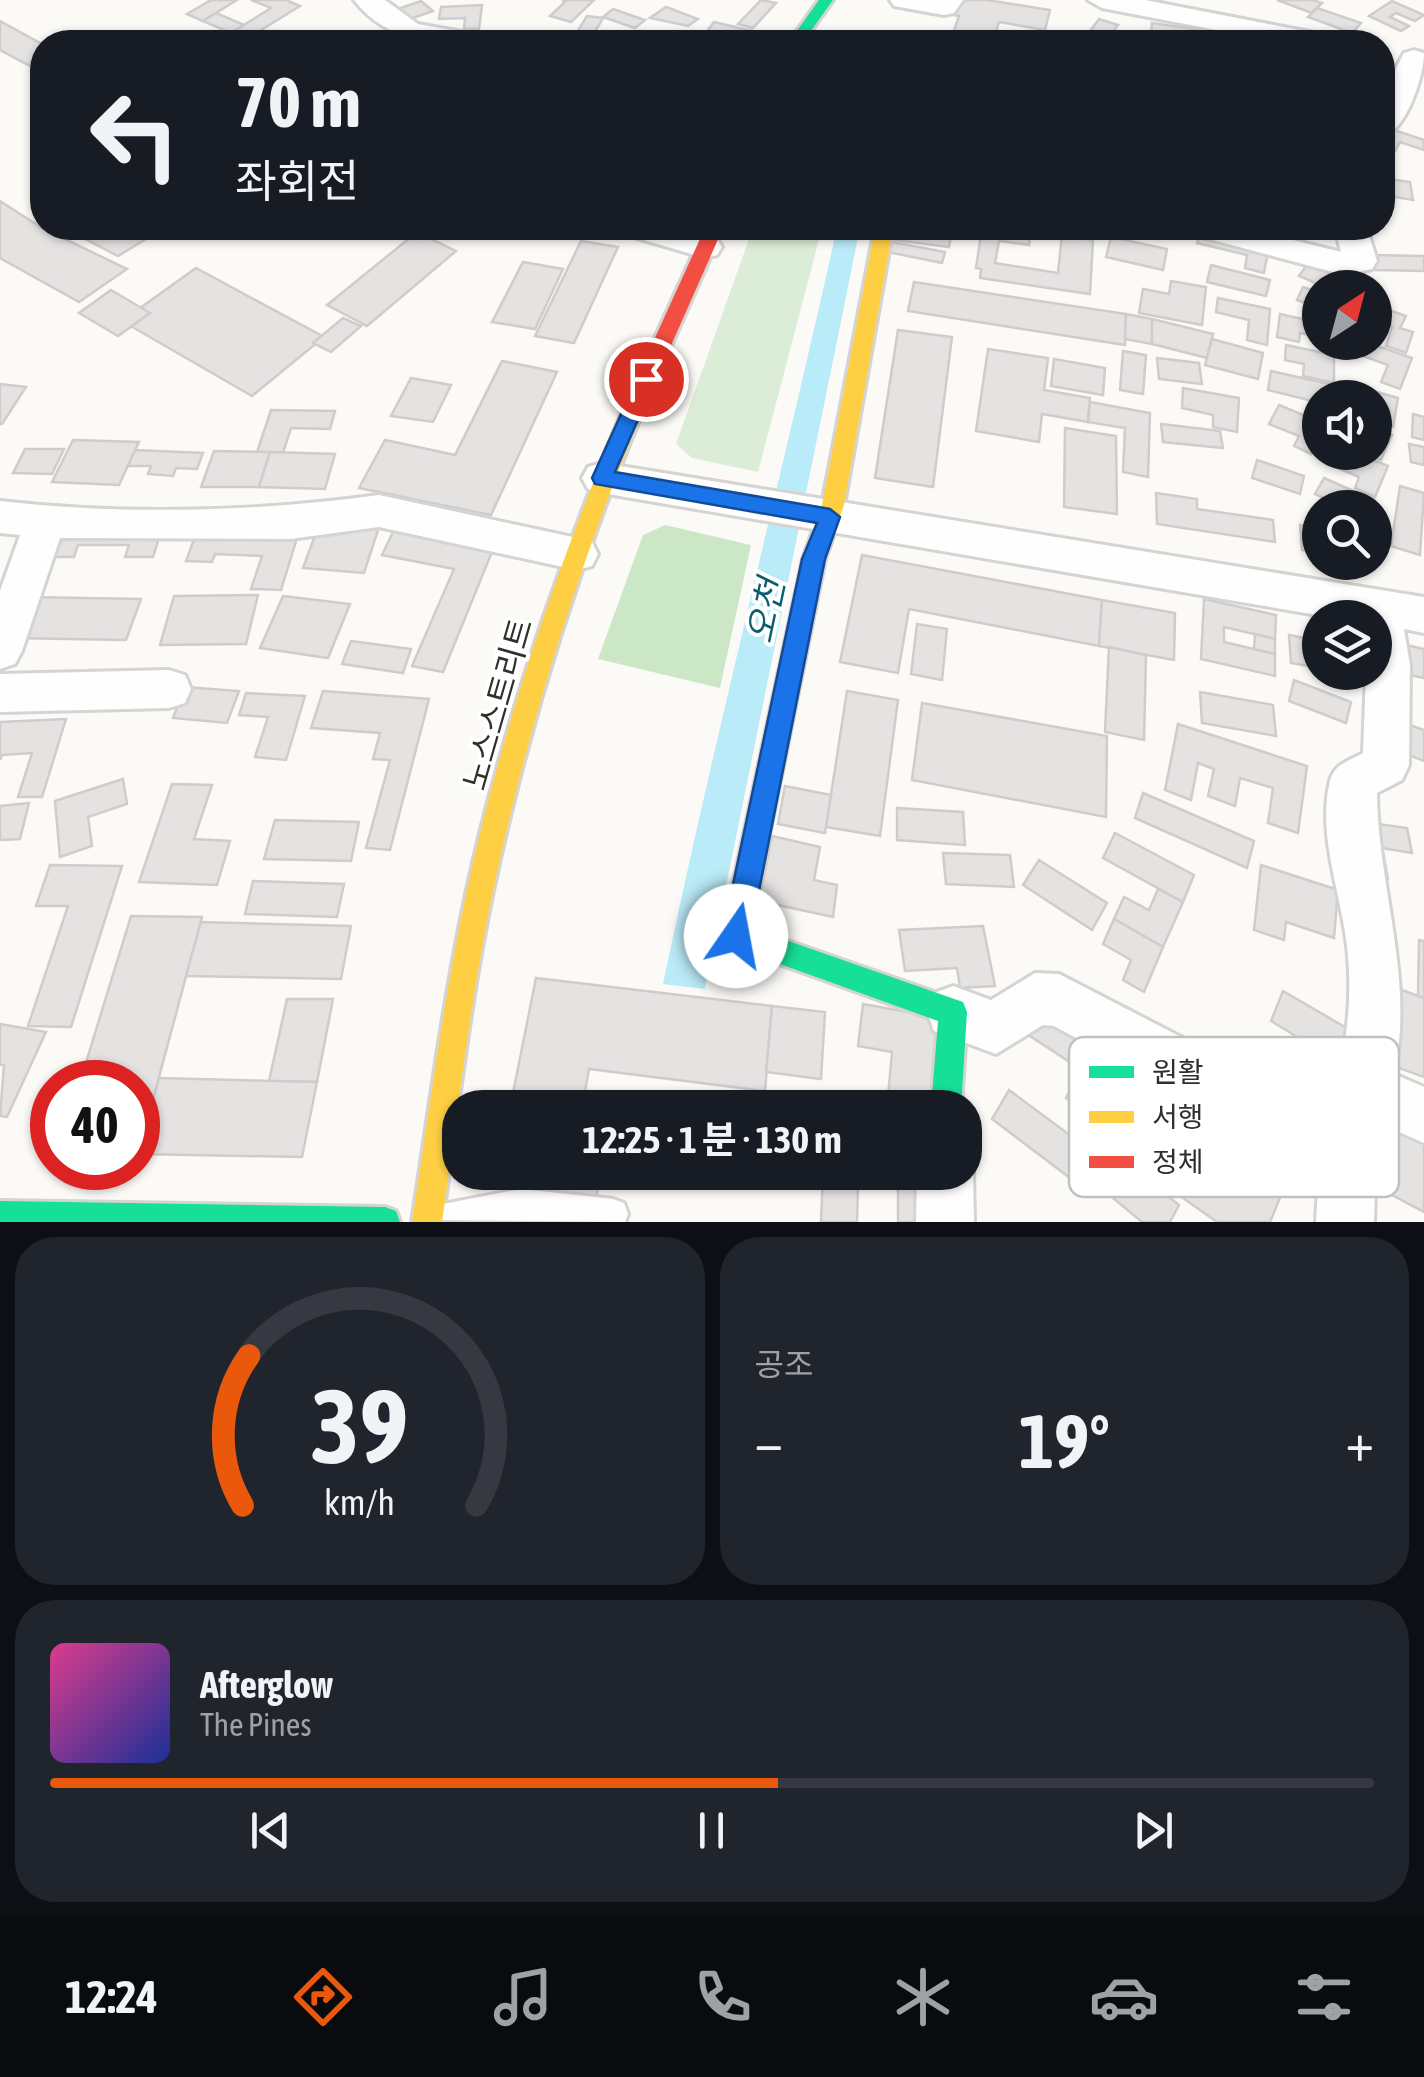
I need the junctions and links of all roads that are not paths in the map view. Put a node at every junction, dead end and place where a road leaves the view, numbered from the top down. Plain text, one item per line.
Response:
1 (368, 0) edge
2 (826, 0) edge
3 (1102, 0) edge
4 (1259, 0) edge
5 (930, 2) edge
6 (1231, 27) junction
7 (406, 30) edge
8 (805, 30) edge
9 (930, 30) edge
10 (1249, 30) edge
11 (1419, 60) edge
12 (1395, 104) edge
13 (708, 240) edge
14 (882, 240) edge
15 (1252, 240) edge
16 (1354, 240) edge
17 (602, 478) junction
18 (824, 516) junction
19 (0, 517) edge
20 (45, 522) junction
21 (577, 554) junction
22 (1402, 611) edge
23 (0, 651) edge
24 (169, 688) dead end
25 (0, 693) edge
26 (952, 1012) junction
27 (1128, 1037) edge
28 (1376, 1037) edge
29 (947, 1090) edge
30 (1399, 1104) edge
31 (1424, 1115) edge
32 (944, 1190) edge
33 (1345, 1197) edge
34 (613, 1214) dead end
35 (0, 1216) edge
36 (385, 1222) edge
37 (429, 1222) edge
38 (945, 1222) edge
39 (1344, 1222) edge

1 - 7 street
2 - 8 main road
3 - 6 street
4 - 6 street
5 - 9 street
6 - 10 street
11 - 12 street
13 - 17 main road, 노스스트리트
14 - 18 main road
15 - 16 street
17 - 18 street
17 - 21 main road, 노스스트리트
18 - 22 street
18 - 26 main road
19 - 20 street
20 - 21 street
20 - 23 street
21 - 37 main road, 노스스트리트
22 - 28 street
24 - 25 street
26 - 27 street
26 - 29 main road
30 - 31 street
32 - 38 street
33 - 39 street
34 - 37 lane
35 - 36 main road

